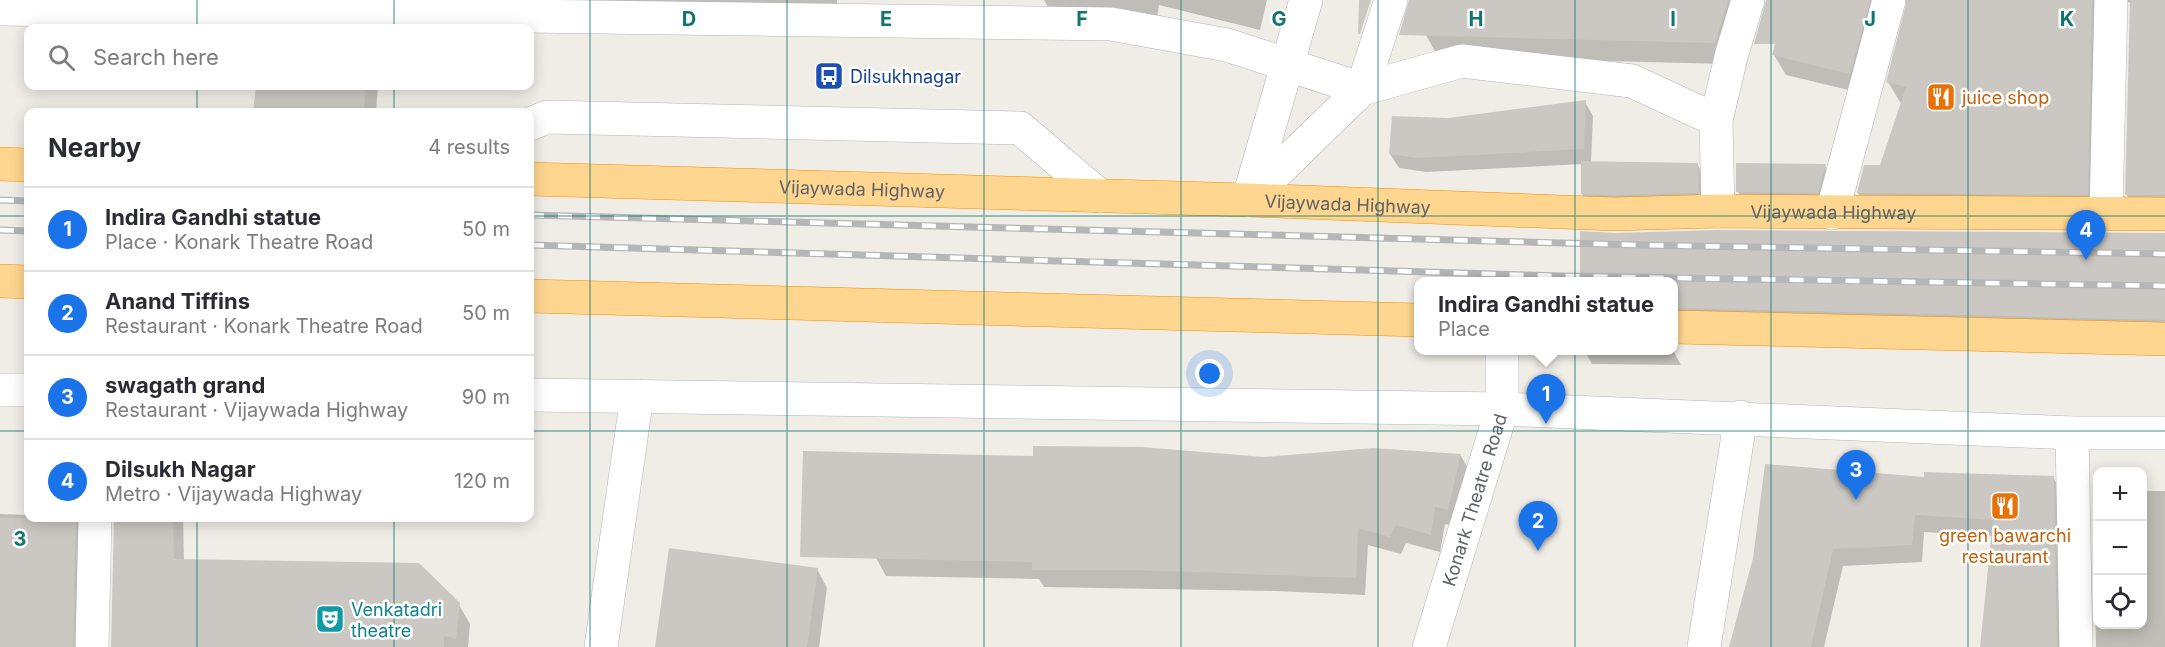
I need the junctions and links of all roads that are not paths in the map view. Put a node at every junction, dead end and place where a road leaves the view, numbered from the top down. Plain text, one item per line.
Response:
1 (1306, 0) edge
2 (1390, 0) edge
3 (1748, 0) edge
4 (1889, 0) edge
5 (2111, 0) edge
6 (0, 9) edge
7 (1288, 65) junction
8 (1362, 89) junction
9 (1716, 120) junction
10 (534, 122) edge
11 (0, 164) edge
12 (24, 165) edge
13 (534, 179) edge
14 (1100, 196) junction
15 (1248, 200) junction
16 (1718, 211) junction
17 (1832, 213) junction
18 (2106, 214) junction
19 (2165, 214) edge
20 (0, 282) edge
21 (24, 282) edge
22 (534, 296) edge
23 (1414, 320) edge
24 (1678, 327) edge
25 (2165, 339) edge
26 (1502, 355) edge
27 (0, 390) edge
28 (24, 390) edge
29 (534, 395) edge
30 (637, 396) junction
31 (1502, 409) junction
32 (1741, 417) junction
33 (2072, 433) junction
34 (2165, 433) edge
35 (95, 522) edge
36 (92, 647) edge
37 (601, 647) edge
38 (1429, 647) edge
39 (1704, 647) edge
40 (2076, 647) edge

1 - 7 street
2 - 8 street
3 - 9 street
4 - 17 street
5 - 18 street
6 - 7 street
7 - 8 street
7 - 15 street
8 - 9 street
8 - 15 street
9 - 16 street
10 - 14 street
11 - 12 highway
13 - 14 highway, Vijaywada Highway
14 - 15 highway, Vijaywada Highway
15 - 16 highway, Vijaywada Highway
16 - 17 highway, Vijaywada Highway
17 - 18 highway, Vijaywada Highway
18 - 19 highway, Vijaywada Highway
20 - 21 highway
22 - 23 highway
24 - 25 highway
26 - 31 street, Konark Theatre Road
27 - 28 street
29 - 30 street
30 - 31 street
30 - 37 street
31 - 32 street
31 - 38 street, Konark Theatre Road
32 - 33 street
32 - 39 street
33 - 34 street
33 - 40 street
35 - 36 street

